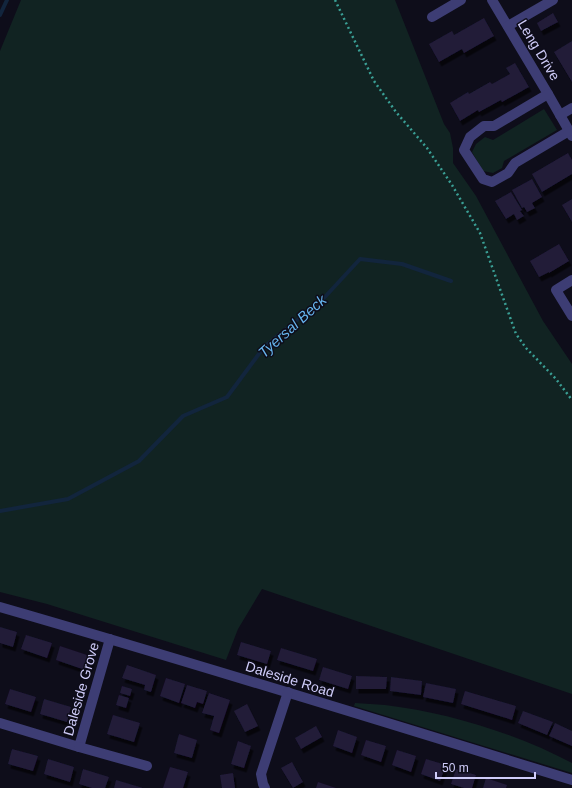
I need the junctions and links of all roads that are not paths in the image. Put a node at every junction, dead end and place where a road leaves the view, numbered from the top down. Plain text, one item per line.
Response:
1 (460, 0) edge
2 (492, 0) edge
3 (553, 0) edge
4 (432, 17) dead end
5 (508, 26) junction
6 (548, 94) junction
7 (572, 108) edge
8 (560, 116) junction
9 (570, 134) edge
10 (572, 280) edge
11 (572, 316) edge
12 (0, 607) edge
13 (110, 639) junction
14 (288, 692) junction
15 (0, 723) edge
16 (80, 747) junction
17 (147, 766) dead end
18 (572, 780) edge
19 (265, 788) edge

1 - 4 street
2 - 5 street, Leng Drive
3 - 5 street
5 - 6 street, Leng Drive
6 - 8 street, Leng Drive
6 - 9 street
7 - 8 street
8 - 9 street, Leng Drive
10 - 11 street
12 - 13 street, Daleside Road
13 - 14 street, Daleside Road
13 - 16 street, Daleside Grove
14 - 18 street, Daleside Road
14 - 19 street
15 - 16 street, Daleside Grove
16 - 17 street, Daleside Grove

